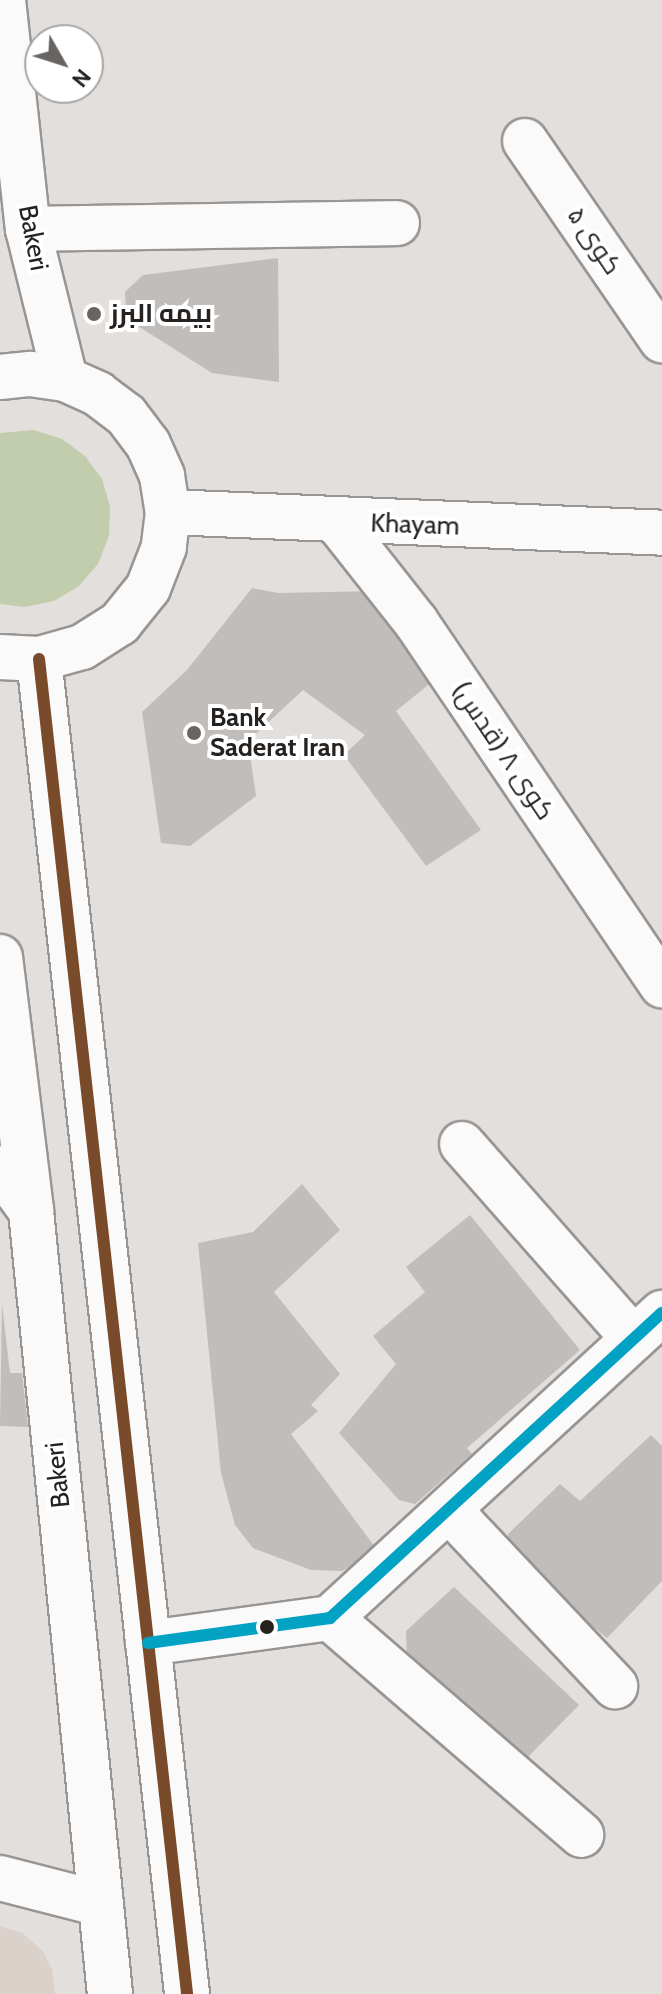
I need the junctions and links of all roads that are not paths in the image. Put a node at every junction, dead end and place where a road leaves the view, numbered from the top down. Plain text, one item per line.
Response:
1 (3, 0) edge
2 (525, 141) dead end
3 (397, 223) dead end
4 (28, 229) junction
5 (662, 340) edge
6 (0, 377) edge
7 (65, 379) junction
8 (168, 512) junction
9 (337, 522) junction
10 (662, 533) edge
11 (19, 658) edge
12 (0, 957) edge
13 (662, 985) edge
14 (462, 1144) dead end
15 (0, 1168) edge
16 (31, 1211) junction
17 (648, 1326) edge
18 (450, 1511) junction
19 (330, 1618) junction
20 (148, 1643) junction
21 (615, 1686) dead end
22 (581, 1835) dead end
23 (0, 1878) edge
24 (101, 1904) junction
25 (110, 1994) edge
26 (187, 1994) edge

1 - 4 main road, Bakeri
2 - 5 main road, کوی ۵
3 - 4 main road
4 - 7 main road, Bakeri
6 - 7 main road
7 - 8 main road
8 - 9 main road, Khayam
8 - 11 main road
9 - 10 main road, Khayam
9 - 13 main road, کوی ۸ (قدس)
11 - 20 main road
12 - 16 main road, Bakeri
14 - 17 main road
15 - 16 main road
16 - 24 main road, Bakeri
17 - 18 main road
18 - 19 main road
18 - 21 main road
19 - 20 main road
19 - 22 main road
20 - 26 main road
23 - 24 main road
24 - 25 main road, Bakeri

